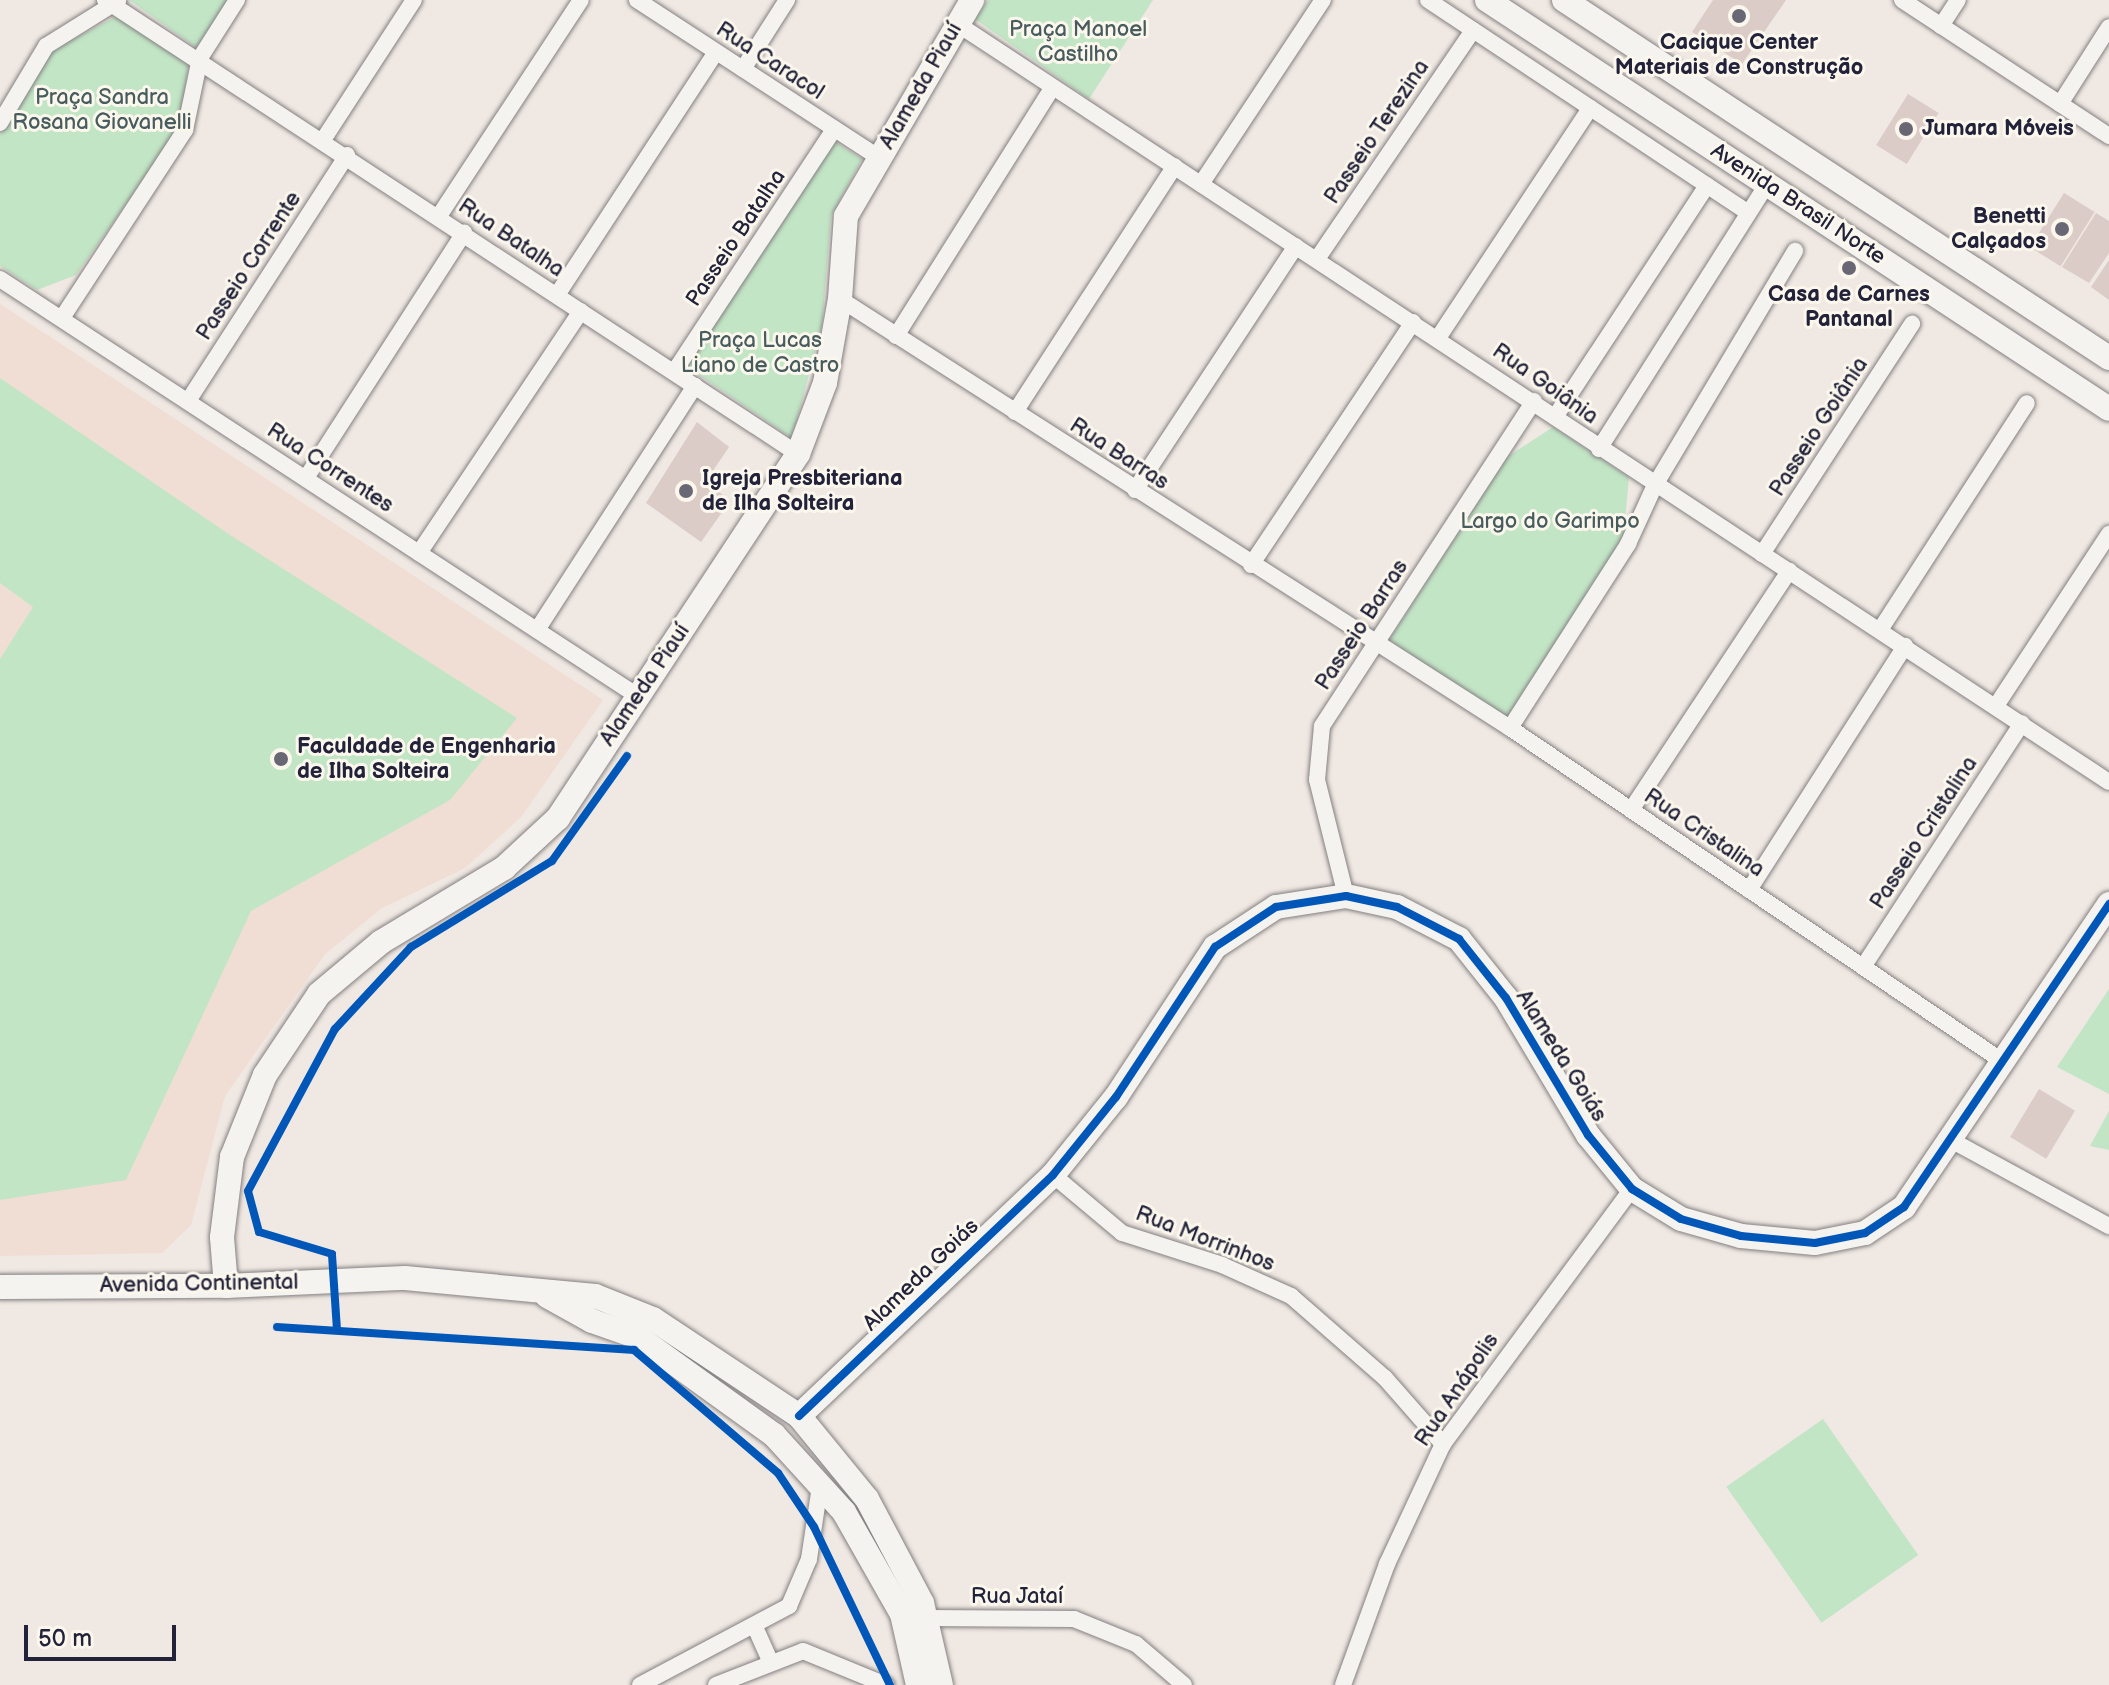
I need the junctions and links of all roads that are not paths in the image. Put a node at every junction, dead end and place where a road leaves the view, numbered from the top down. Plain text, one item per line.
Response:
1 (237, 0) edge
2 (414, 0) edge
3 (581, 0) edge
4 (637, 0) edge
5 (787, 0) edge
6 (972, 0) edge
7 (1323, 0) edge
8 (1428, 0) edge
9 (1487, 0) edge
10 (1564, 0) edge
11 (1902, 0) edge
12 (1958, 0) edge
13 (113, 2) edge
14 (956, 23) junction
15 (1941, 26) junction
16 (2109, 27) edge
17 (1473, 30) junction
18 (716, 52) junction
19 (200, 58) junction
20 (743, 69) junction
21 (1053, 87) junction
22 (2060, 104) junction
23 (1590, 108) junction
24 (0, 123) edge
25 (834, 129) junction
26 (2109, 136) edge
27 (323, 140) junction
28 (347, 155) junction
29 (879, 158) junction
30 (1175, 166) junction
31 (1768, 183) junction
32 (1201, 184) junction
33 (1707, 186) junction
34 (1748, 213) junction
35 (439, 216) junction
36 (464, 233) junction
37 (1296, 246) junction
38 (1795, 251) dead end
39 (1317, 259) junction
40 (0, 279) edge
41 (557, 295) junction
42 (840, 299) junction
43 (581, 311) junction
44 (62, 318) junction
45 (1413, 322) junction
46 (1912, 324) dead end
47 (896, 336) junction
48 (1438, 338) junction
49 (2109, 358) edge
50 (674, 372) junction
51 (695, 386) junction
52 (188, 401) junction
53 (1534, 401) junction
54 (2027, 403) dead end
55 (2109, 409) edge
56 (1015, 412) junction
57 (1555, 417) junction
58 (1599, 449) junction
59 (798, 454) junction
60 (306, 478) junction
61 (1655, 485) junction
62 (1135, 490) junction
63 (2109, 534) edge
64 (419, 553) junction
65 (1762, 554) junction
66 (1251, 565) junction
67 (1789, 571) junction
68 (537, 630) junction
69 (1880, 630) junction
70 (1375, 645) junction
71 (1905, 646) junction
72 (636, 695) junction
73 (1996, 706) junction
74 (2022, 723) junction
75 (1510, 728) junction
76 (2109, 782) edge
77 (1631, 810) junction
78 (1749, 890) junction
79 (1346, 896) junction
80 (2109, 904) edge
81 (1863, 967) junction
82 (2005, 1063) junction
83 (1951, 1140) junction
84 (1053, 1175) junction
85 (1632, 1189) junction
86 (2109, 1226) edge
87 (226, 1286) junction
88 (0, 1287) edge
89 (542, 1293) junction
90 (799, 1416) junction
91 (1443, 1444) junction
92 (820, 1486) junction
93 (926, 1618) junction
94 (755, 1627) junction
95 (770, 1661) junction
96 (640, 1685) edge
97 (716, 1685) edge
98 (886, 1685) edge
99 (918, 1685) edge
100 (941, 1685) edge
101 (1184, 1685) edge
102 (1343, 1685) edge

1 - 19 street
2 - 27 street
3 - 35 street
4 - 18 street, Rua Caracol
5 - 20 street
6 - 14 street, Alameda Piauí
7 - 32 street
8 - 17 street
9 - 31 street, Avenida Brasil Norte
10 - 49 street, Avenida Brasil Norte
11 - 15 street
12 - 15 street
13 - 19 street, Rua Batalha
13 - 24 street
14 - 21 street, Rua Goiânia
14 - 29 street, Alameda Piauí
15 - 22 street
16 - 22 street
17 - 23 street
17 - 39 street, Passeio Terezina
18 - 20 street, Rua Caracol
18 - 41 street
19 - 27 street, Rua Batalha
19 - 44 street
20 - 25 street, Rua Caracol
21 - 30 street, Rua Goiânia
21 - 47 street
22 - 26 street
23 - 33 street
23 - 48 street
25 - 29 street, Rua Caracol
25 - 50 street, Passeio Batalha
27 - 28 street, Rua Batalha
28 - 35 street, Rua Batalha
28 - 52 street, Passeio Corrente
29 - 42 street, Alameda Piauí
30 - 32 street, Rua Goiânia
30 - 56 street
31 - 34 street
31 - 55 street, Avenida Brasil Norte
32 - 37 street, Rua Goiânia
33 - 34 street
33 - 57 street
34 - 58 street
35 - 36 street, Rua Batalha
36 - 41 street, Rua Batalha
36 - 60 street
37 - 39 street, Rua Goiânia
37 - 62 street
38 - 61 street
39 - 45 street, Rua Goiânia
40 - 44 street, Rua Correntes
41 - 43 street, Rua Batalha
42 - 47 street, Rua Barras
42 - 59 street, Alameda Piauí
43 - 50 street, Rua Batalha
43 - 64 street
44 - 52 street, Rua Correntes
45 - 48 street, Rua Goiânia
45 - 66 street
46 - 65 street, Passeio Goiânia
47 - 56 street, Rua Barras
48 - 53 street, Rua Goiânia
50 - 51 street, Rua Batalha
51 - 59 street, Rua Batalha
51 - 68 street
52 - 60 street, Rua Correntes
53 - 57 street, Rua Goiânia
53 - 70 street, Passeio Barras
54 - 69 street
56 - 62 street, Rua Barras
57 - 58 street, Rua Goiânia
58 - 61 street, Rua Goiânia
59 - 72 street, Alameda Piauí
60 - 64 street, Rua Correntes
61 - 65 street, Rua Goiânia
61 - 75 street
62 - 66 street, Rua Barras
63 - 73 street
64 - 68 street, Rua Correntes
65 - 67 street, Rua Goiânia
66 - 70 street, Rua Barras
67 - 69 street, Rua Goiânia
67 - 77 street
68 - 72 street, Rua Correntes
69 - 71 street, Rua Goiânia
70 - 75 street, Rua Cristalina
70 - 79 street, Passeio Barras
71 - 73 street, Rua Goiânia
71 - 78 street
72 - 87 street, Alameda Piauí
73 - 74 street, Rua Goiânia
74 - 76 street, Rua Goiânia
74 - 81 street, Passeio Cristalina
75 - 77 street, Rua Cristalina
77 - 78 street, Rua Cristalina
78 - 81 street, Rua Cristalina
79 - 84 street, Alameda Goiás
79 - 85 street, Alameda Goiás
80 - 82 street, Alameda Goiás
81 - 82 street, Rua Cristalina
82 - 83 street, Alameda Goiás
83 - 85 street, Alameda Goiás
83 - 86 street
84 - 90 street, Alameda Goiás
84 - 91 street, Rua Morrinhos
85 - 91 street, Rua Anápolis
87 - 88 street, Avenida Continental
87 - 89 street, Avenida Continental
89 - 90 street, Avenida Continental
89 - 92 street, Avenida Continental
90 - 93 street, Avenida Continental
91 - 102 street, Rua Anápolis
92 - 94 street
92 - 99 street, Avenida Continental
93 - 100 street, Avenida Continental
93 - 101 street, Rua Jataí
94 - 95 street
94 - 96 street
95 - 97 street
95 - 98 street

